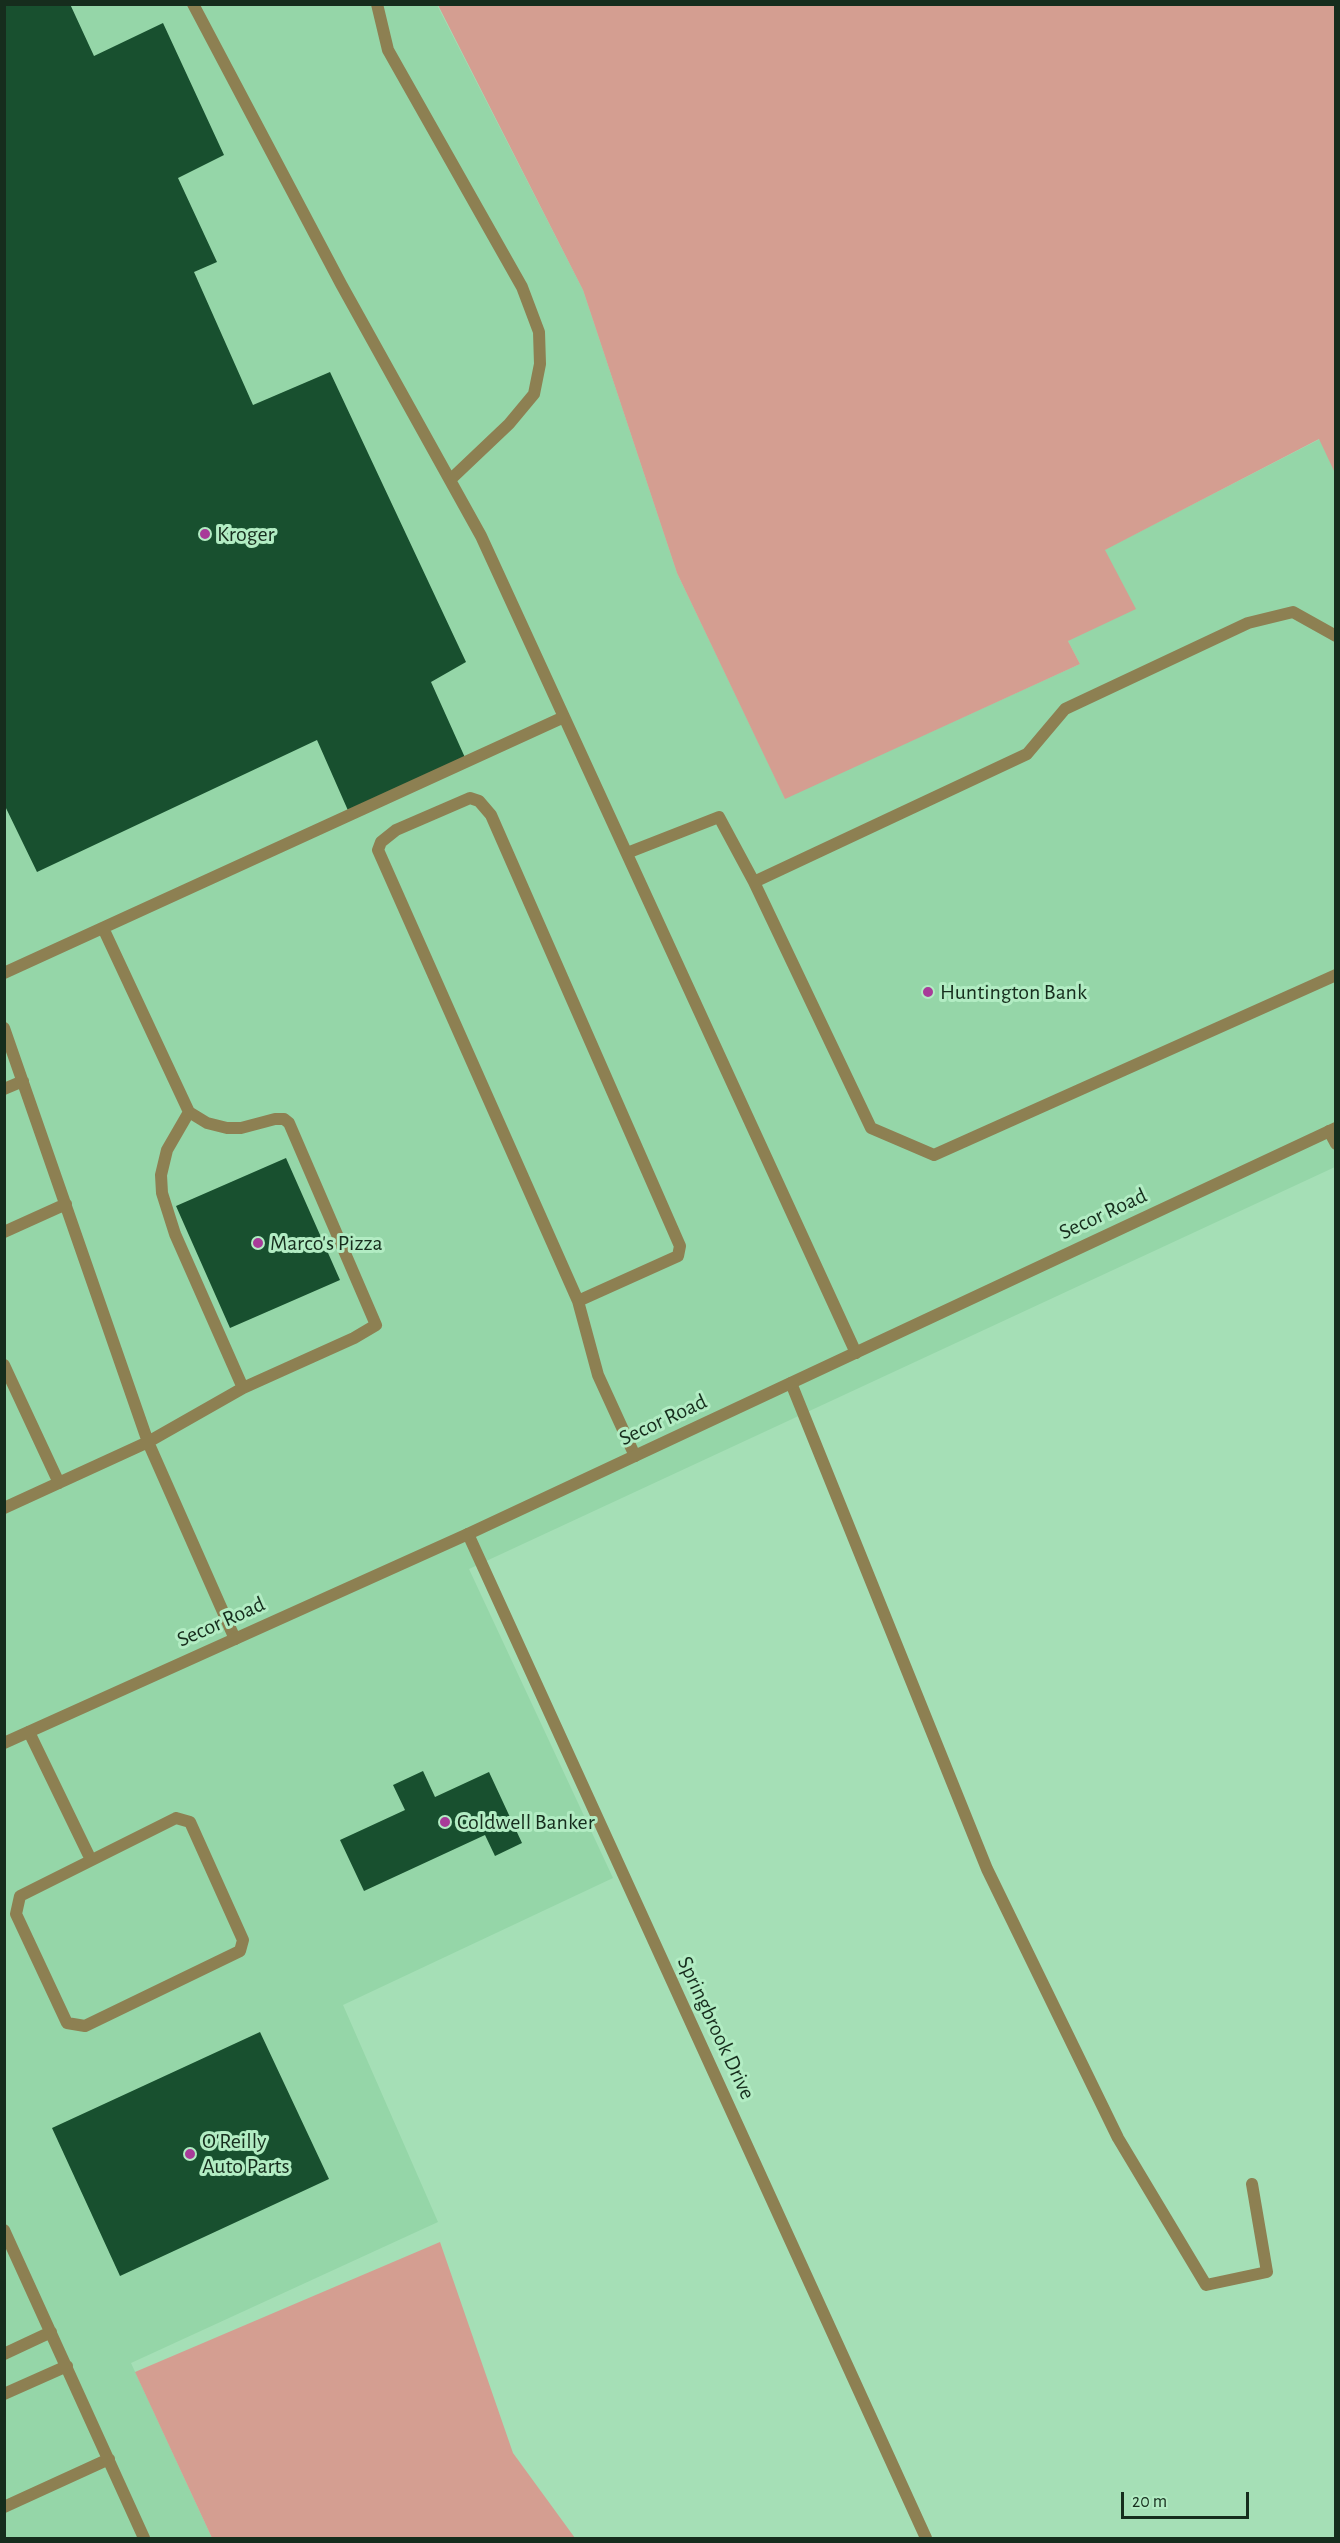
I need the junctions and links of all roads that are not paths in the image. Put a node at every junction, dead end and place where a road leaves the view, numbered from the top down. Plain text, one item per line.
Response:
1 (193, 4) edge
2 (377, 4) edge
3 (450, 480) junction
4 (1335, 636) edge
5 (564, 717) junction
6 (627, 853) junction
7 (754, 882) junction
8 (103, 928) junction
9 (4, 973) edge
10 (1335, 975) edge
11 (4, 1028) edge
12 (23, 1081) junction
13 (4, 1089) edge
14 (189, 1112) junction
15 (1332, 1129) edge
16 (1335, 1144) edge
17 (66, 1204) junction
18 (4, 1232) edge
19 (578, 1300) junction
20 (856, 1353) junction
21 (4, 1365) edge
22 (791, 1383) junction
23 (243, 1388) junction
24 (148, 1442) junction
25 (635, 1455) junction
26 (59, 1483) junction
27 (4, 1508) edge
28 (468, 1534) junction
29 (236, 1639) junction
30 (29, 1732) junction
31 (4, 1743) edge
32 (91, 1860) junction
33 (1252, 2184) dead end
34 (4, 2230) edge
35 (51, 2332) junction
36 (4, 2354) edge
37 (67, 2366) junction
38 (4, 2394) edge
39 (110, 2459) junction
40 (4, 2507) edge
41 (144, 2538) edge
42 (926, 2538) edge

1 - 3 street
2 - 3 street
3 - 5 street
4 - 7 street
5 - 6 street
5 - 8 street
6 - 7 street
6 - 20 street
7 - 10 street
8 - 9 street
8 - 14 street
11 - 12 street
12 - 13 street
12 - 17 street
14 - 23 street
14 - 23 street
15 - 16 street
15 - 20 street, Secor Road
17 - 18 street
17 - 24 street
19 - 19 street
19 - 25 street
20 - 22 street, Secor Road
21 - 26 street
22 - 25 street, Secor Road
22 - 33 street
23 - 24 street
24 - 26 street
24 - 29 street
25 - 28 street, Secor Road
26 - 27 street
28 - 29 street, Secor Road
28 - 42 street, Springbrook Drive
29 - 30 street, Secor Road
30 - 31 street, Secor Road
30 - 32 street
32 - 32 street
34 - 35 street
35 - 36 street
35 - 37 street
37 - 38 street
37 - 39 street
39 - 40 street
39 - 41 street

